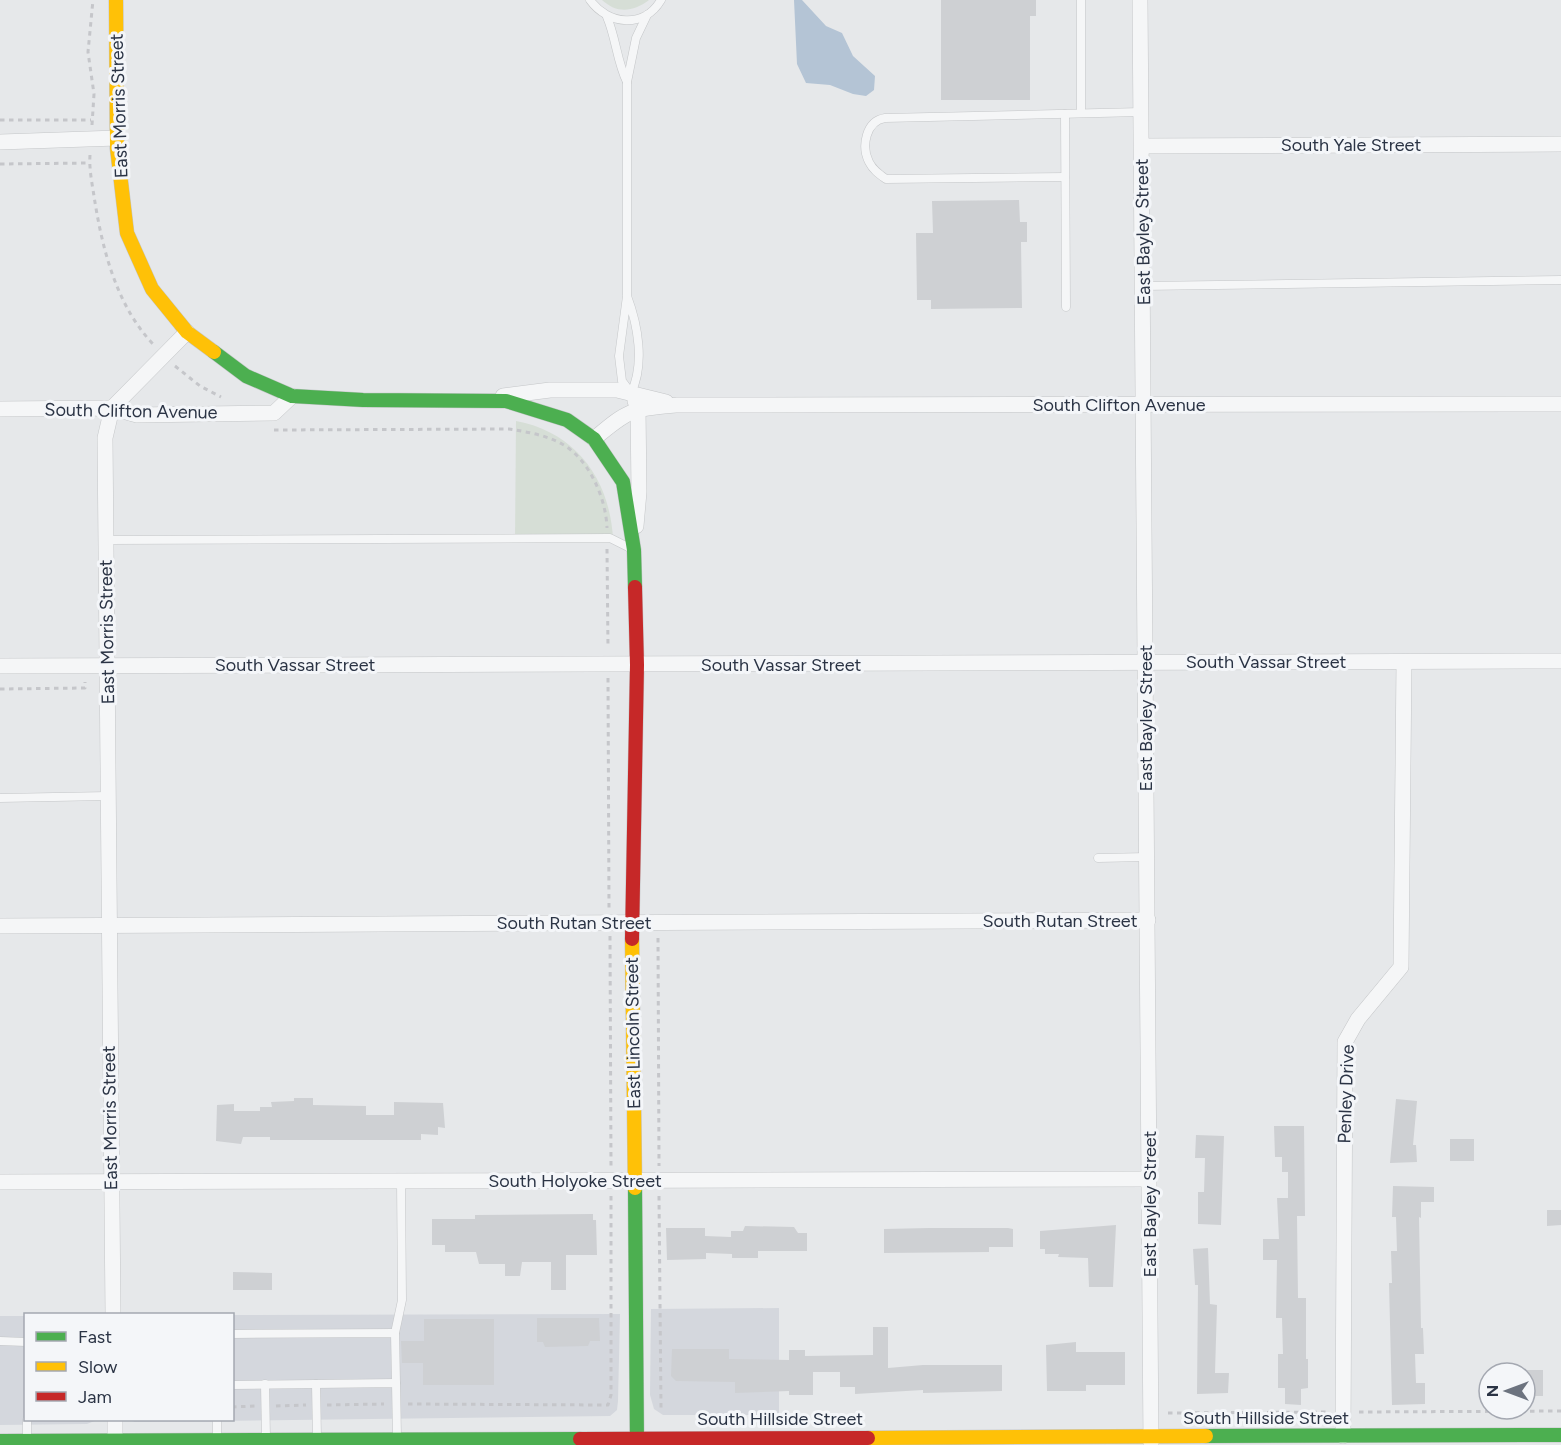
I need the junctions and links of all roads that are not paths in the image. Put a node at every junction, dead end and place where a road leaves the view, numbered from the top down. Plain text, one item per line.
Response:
1 (116, 0) edge
2 (590, 0) edge
3 (661, 0) edge
4 (1081, 0) edge
5 (1140, 0) edge
6 (647, 15) junction
7 (608, 17) junction
8 (627, 82) junction
9 (1141, 112) junction
10 (1065, 114) junction
11 (1081, 114) junction
12 (117, 138) junction
13 (0, 142) edge
14 (1561, 144) edge
15 (1142, 146) junction
16 (1065, 177) junction
17 (1561, 280) edge
18 (1143, 286) junction
19 (627, 296) junction
20 (1066, 307) dead end
21 (187, 332) junction
22 (631, 393) junction
23 (292, 396) junction
24 (474, 401) junction
25 (1561, 404) edge
26 (677, 405) junction
27 (1144, 406) junction
28 (112, 408) junction
29 (638, 408) junction
30 (0, 409) edge
31 (594, 439) junction
32 (106, 540) junction
33 (634, 550) junction
34 (1561, 661) edge
35 (1404, 662) junction
36 (1146, 663) junction
37 (0, 666) edge
38 (107, 666) junction
39 (637, 666) junction
40 (108, 796) junction
41 (0, 798) edge
42 (1147, 857) junction
43 (1098, 858) dead end
44 (1148, 920) junction
45 (632, 922) junction
46 (108, 925) junction
47 (0, 926) edge
48 (1149, 1179) junction
49 (110, 1181) junction
50 (401, 1181) junction
51 (635, 1181) junction
52 (0, 1182) edge
53 (113, 1313) edge
54 (395, 1333) junction
55 (234, 1334) edge
56 (0, 1341) edge
57 (24, 1342) edge
58 (396, 1383) junction
59 (265, 1384) junction
60 (316, 1384) junction
61 (234, 1385) edge
62 (27, 1421) edge
63 (115, 1421) edge
64 (217, 1421) edge
65 (1561, 1435) edge
66 (1343, 1436) junction
67 (398, 1438) junction
68 (217, 1439) junction
69 (266, 1439) junction
70 (317, 1439) junction
71 (27, 1440) junction
72 (1404, 1440) edge
73 (0, 1441) edge
74 (637, 1441) edge
75 (1151, 1441) edge
76 (115, 1442) edge

1 - 12 street, East Morris Street
2 - 7 lane
3 - 6 lane
4 - 11 lane
5 - 9 street, East Bayley Street
6 - 7 lane
6 - 8 lane
7 - 8 lane
8 - 19 lane
9 - 11 lane
9 - 15 street, East Bayley Street
10 - 11 lane
10 - 16 lane
10 - 16 lane
12 - 13 street
12 - 21 street, East Morris Street
14 - 15 street, South Yale Street
15 - 18 street, East Bayley Street
16 - 20 lane
17 - 18 lane
18 - 27 street, East Bayley Street
19 - 22 lane
19 - 22 lane
21 - 23 street, South Clifton Avenue
21 - 28 street
22 - 24 street, South Clifton Avenue
22 - 26 street, South Clifton Avenue
22 - 29 street, East Lincoln Street
23 - 24 street, South Clifton Avenue
23 - 28 street, South Clifton Avenue
24 - 31 street, South Clifton Avenue
25 - 27 street, South Clifton Avenue
26 - 27 street, South Clifton Avenue
26 - 29 street, South Clifton Avenue
27 - 36 street, East Bayley Street
28 - 30 street, South Clifton Avenue
28 - 32 street, East Morris Street
29 - 31 street, South Clifton Avenue
29 - 33 street, East Lincoln Street
31 - 33 street, East Lincoln Street
32 - 33 lane
32 - 38 street, East Morris Street
33 - 39 street, East Lincoln Street
34 - 35 street, South Vassar Street
35 - 36 street, South Vassar Street
35 - 66 street, Penley Drive
36 - 39 street, South Vassar Street
36 - 42 street, East Bayley Street
37 - 38 street, South Vassar Street
38 - 39 street, South Vassar Street
38 - 40 street, East Morris Street
39 - 45 street, East Lincoln Street
40 - 41 lane
40 - 46 street, East Morris Street
42 - 43 lane
42 - 44 street, East Bayley Street
44 - 45 street, South Rutan Street
44 - 48 street, East Bayley Street
45 - 46 street, South Rutan Street
45 - 51 street, East Lincoln Street
46 - 47 street, South Rutan Street
46 - 49 street, East Morris Street
48 - 51 street, South Holyoke Street
48 - 75 street, East Bayley Street
49 - 50 street, South Holyoke Street
49 - 52 street, South Holyoke Street
49 - 53 street, East Morris Street
50 - 51 street, South Holyoke Street
50 - 54 lane
51 - 74 street, East Lincoln Street
54 - 55 lane
54 - 58 lane
56 - 57 lane
58 - 60 lane
58 - 67 lane
59 - 60 lane
59 - 61 lane
59 - 69 lane
60 - 70 lane
62 - 71 lane
63 - 76 street
64 - 68 lane
65 - 72 street, South Hillside Street
66 - 72 street, South Hillside Street
66 - 75 street, South Hillside Street
67 - 70 street, South Hillside Street
67 - 74 street, South Hillside Street
68 - 69 street, South Hillside Street
68 - 76 street, South Hillside Street
69 - 70 street, South Hillside Street
71 - 73 street, South Hillside Street
71 - 76 street, South Hillside Street
74 - 75 street, South Hillside Street

